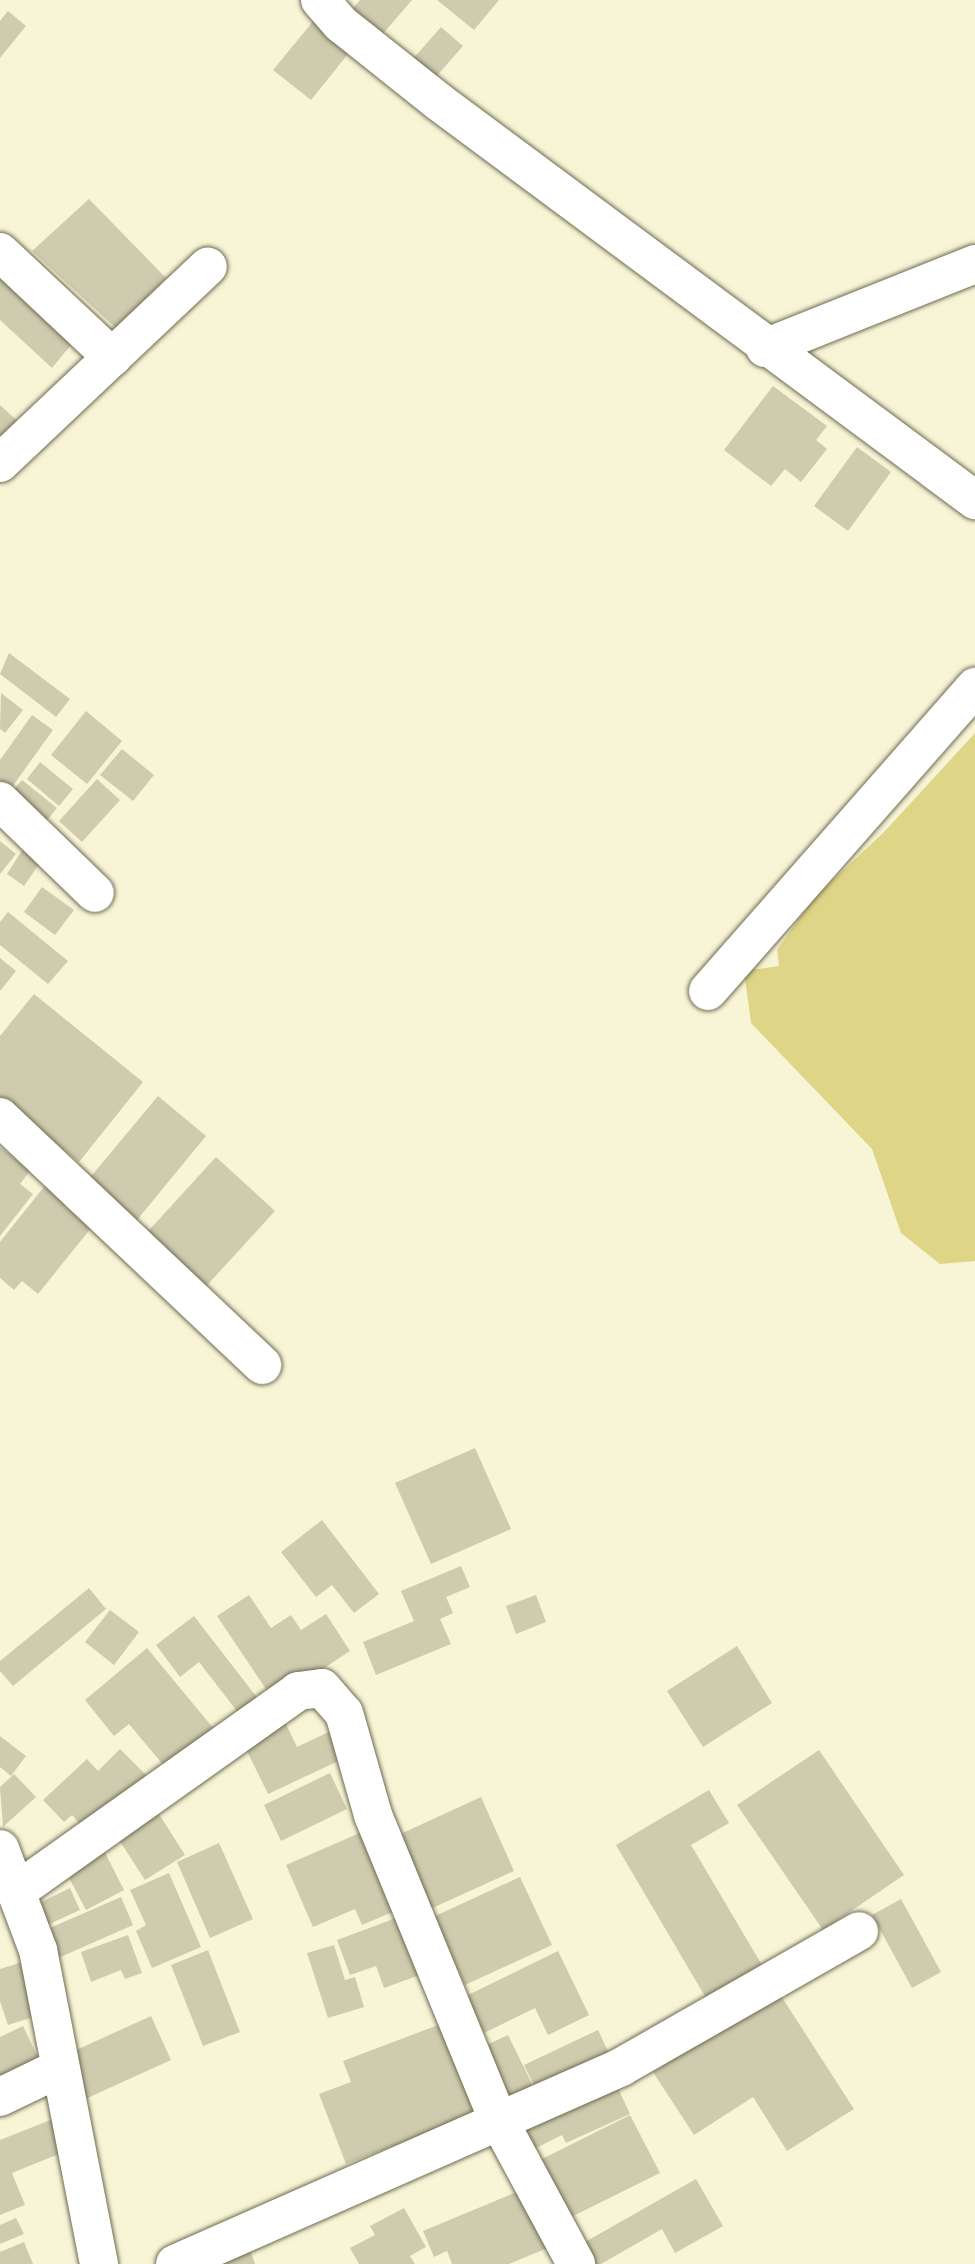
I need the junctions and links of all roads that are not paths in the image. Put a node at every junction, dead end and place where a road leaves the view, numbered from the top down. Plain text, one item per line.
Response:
1 (320, 0) edge
2 (0, 253) edge
3 (975, 264) edge
4 (208, 266) dead end
5 (765, 348) junction
6 (112, 357) junction
7 (0, 463) edge
8 (975, 499) edge
9 (975, 687) edge
10 (0, 802) edge
11 (95, 893) dead end
12 (708, 990) dead end
13 (0, 1117) edge
14 (262, 1365) dead end
15 (0, 1849) edge
16 (18, 1891) junction
17 (859, 1931) dead end
18 (60, 2068) junction
19 (0, 2097) edge
20 (497, 2117) junction
21 (99, 2264) edge
22 (175, 2264) edge
23 (576, 2264) edge

1 - 5 street
2 - 6 street
3 - 5 street
4 - 6 street
5 - 8 street
6 - 7 street
9 - 12 street
10 - 11 street
13 - 14 street
15 - 16 street
16 - 18 street
16 - 20 street
17 - 20 street
18 - 19 street
18 - 21 street
20 - 22 street
20 - 23 street

